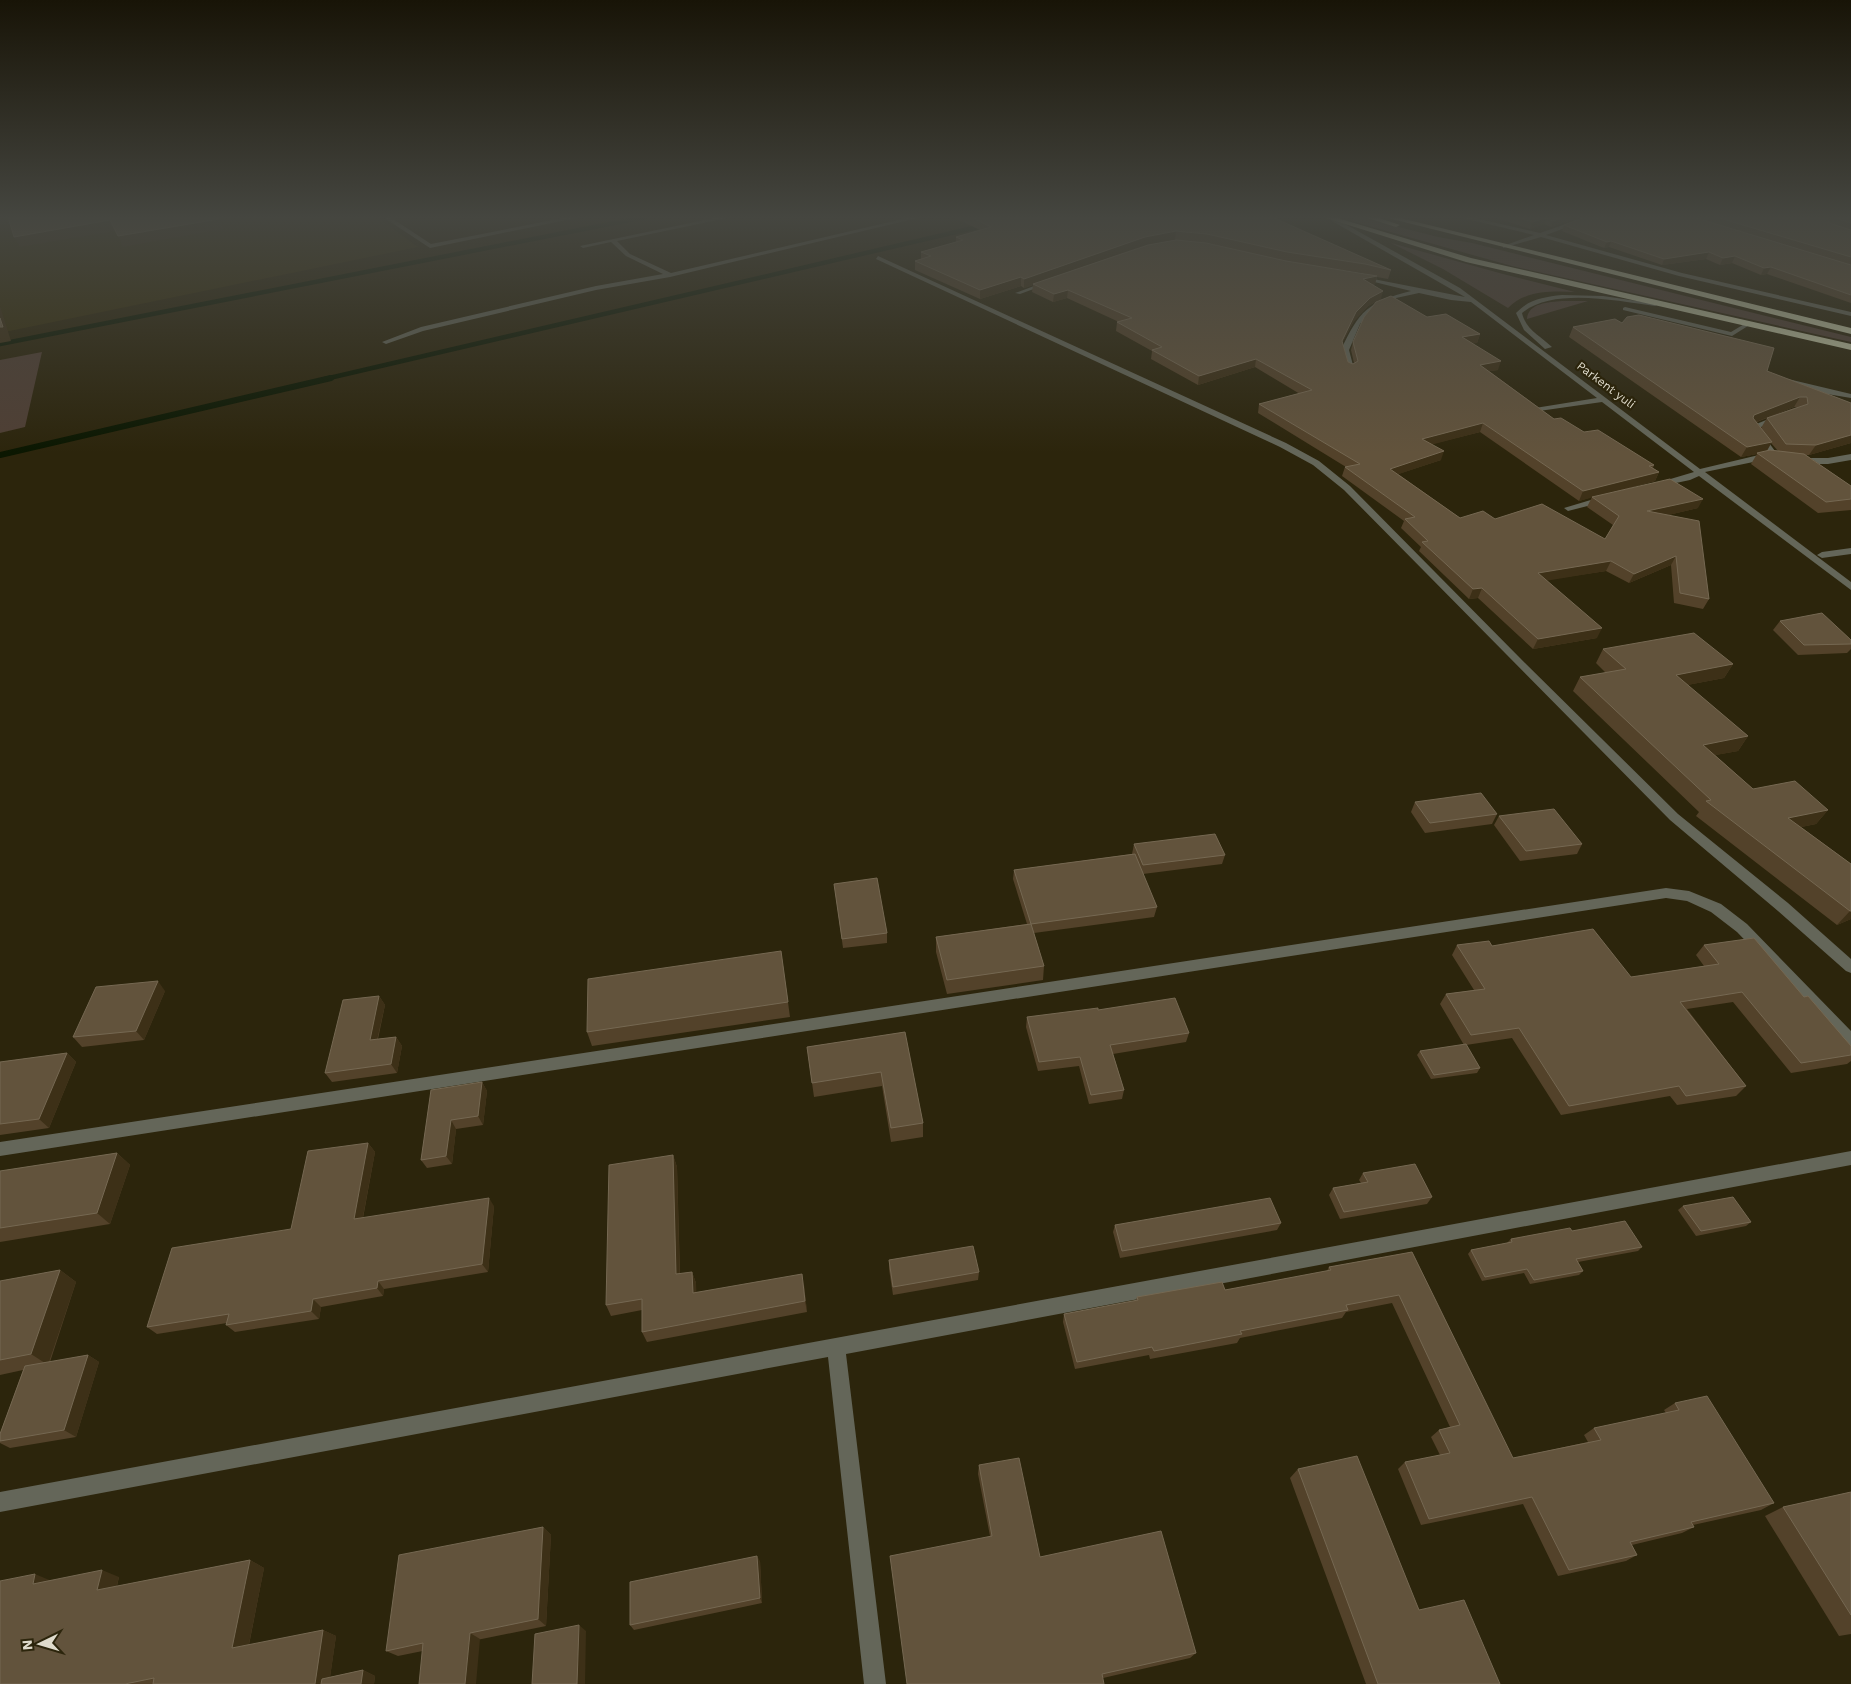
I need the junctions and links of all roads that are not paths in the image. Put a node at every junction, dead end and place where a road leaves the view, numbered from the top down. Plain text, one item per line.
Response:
1 (564, 296) edge
2 (960, 296) edge
3 (1399, 296) edge
4 (1441, 296) edge
5 (1466, 296) edge
6 (1619, 296) edge
7 (1705, 296) edge
8 (1771, 296) edge
9 (1472, 300) junction
10 (1655, 304) junction
11 (1625, 309) dead end
12 (1851, 314) edge
13 (1748, 324) junction
14 (1851, 331) edge
15 (386, 342) dead end
16 (1851, 347) edge
17 (1350, 369) edge
18 (1784, 378) edge
19 (1851, 396) edge
20 (1604, 400) junction
21 (1536, 410) edge
22 (1788, 414) edge
23 (1851, 457) edge
24 (1777, 459) junction
25 (1704, 470) junction
26 (1650, 487) edge
27 (1614, 496) edge
28 (1568, 508) dead end
29 (1851, 551) edge
30 (1822, 555) junction
31 (1851, 576) edge
32 (1851, 587) edge
33 (1851, 967) edge
34 (1851, 1042) edge
35 (0, 1148) edge
36 (1851, 1158) edge
37 (836, 1347) junction
38 (0, 1502) edge
39 (875, 1684) edge

1 - 15 street
2 - 33 street
3 - 17 street
4 - 9 street
5 - 9 street, Parkent yuli
6 - 10 highway
7 - 14 highway
8 - 12 street
9 - 20 street, Parkent yuli
10 - 13 highway
10 - 25 street, Parkent yuli
11 - 13 street
13 - 16 highway
18 - 19 street
20 - 21 street
20 - 25 street, Parkent yuli
22 - 24 street
23 - 24 street
24 - 25 street
25 - 26 street
25 - 30 street, Parkent yuli
25 - 32 street, Parkent yuli
27 - 28 street
29 - 30 street
30 - 31 street, Parkent yuli
34 - 35 street
36 - 37 street
37 - 38 street
37 - 39 street

